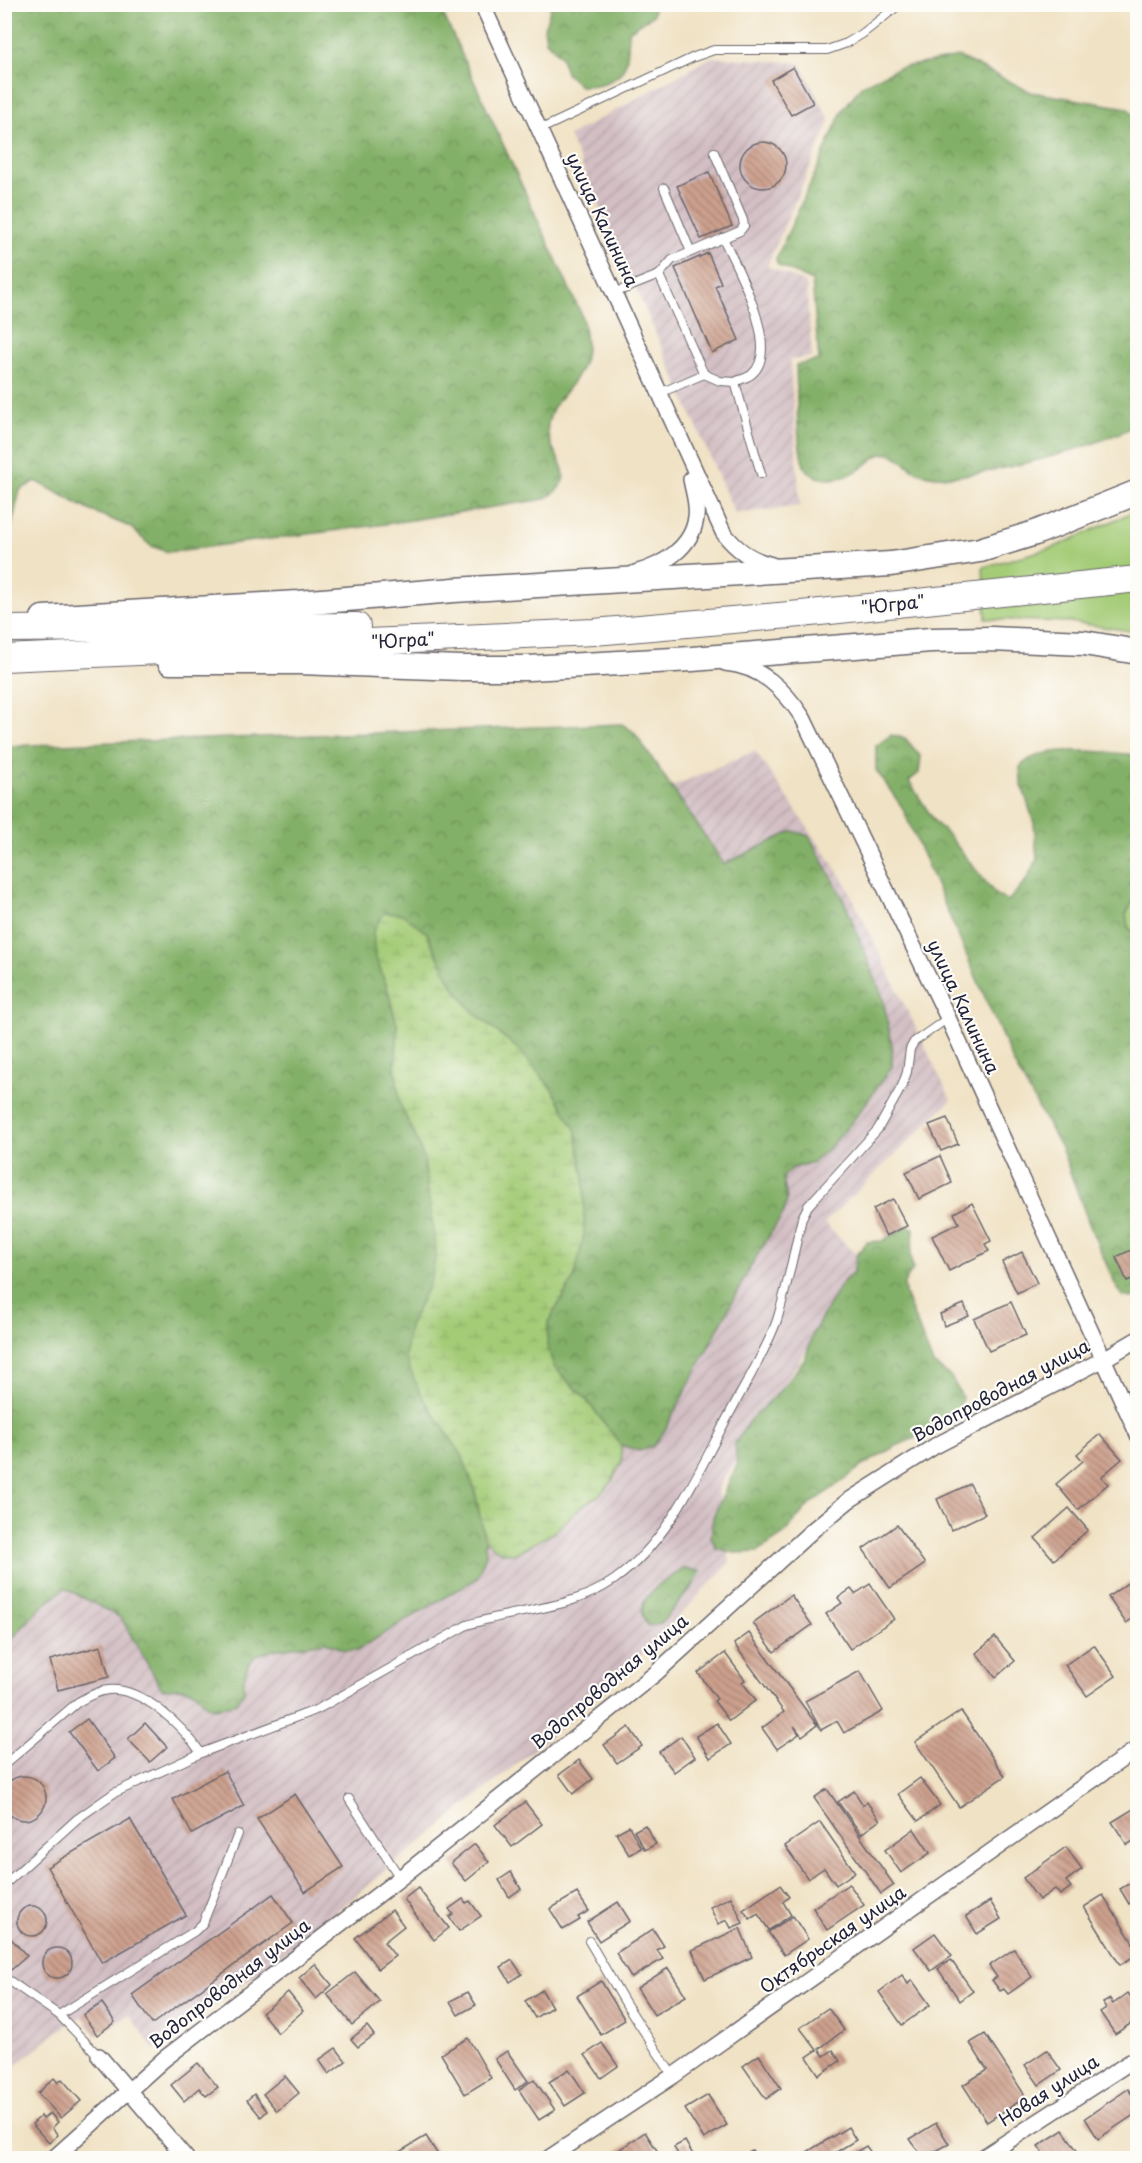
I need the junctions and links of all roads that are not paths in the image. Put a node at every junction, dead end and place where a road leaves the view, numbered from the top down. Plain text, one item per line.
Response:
1 (482, 4) edge
2 (900, 4) edge
3 (539, 130) junction
4 (714, 152) dead end
5 (664, 188) dead end
6 (723, 238) junction
7 (691, 252) junction
8 (659, 275) junction
9 (614, 293) junction
10 (704, 374) junction
11 (735, 382) junction
12 (660, 393) junction
13 (685, 452) junction
14 (761, 474) dead end
15 (1137, 492) edge
16 (802, 570) junction
17 (1137, 579) edge
18 (597, 583) junction
19 (801, 614) junction
20 (4, 621) edge
21 (4, 629) edge
22 (1137, 652) edge
23 (4, 658) edge
24 (692, 659) junction
25 (4, 663) edge
26 (948, 1018) junction
27 (1137, 1339) edge
28 (1104, 1359) junction
29 (1137, 1435) edge
30 (1137, 1748) edge
31 (201, 1753) junction
32 (4, 1765) edge
33 (349, 1799) dead end
34 (238, 1834) dead end
35 (400, 1878) junction
36 (4, 1885) edge
37 (589, 1941) dead end
38 (4, 1977) edge
39 (58, 2015) junction
40 (99, 2056) joint
41 (1137, 2056) edge
42 (673, 2076) junction
43 (128, 2090) junction
44 (54, 2158) edge
45 (186, 2158) edge
46 (549, 2158) edge
47 (982, 2158) edge

1 - 3 street, улица Калинина
2 - 3 lane
3 - 9 street, улица Калинина
4 - 6 lane
5 - 7 lane
6 - 7 lane
6 - 11 lane
7 - 8 lane
8 - 9 lane
8 - 10 lane
9 - 12 street, улица Калинина
10 - 11 lane
10 - 12 lane
11 - 14 lane
12 - 13 street, улица Калинина
13 - 16 street
13 - 18 street
15 - 16 main road
16 - 18 main road
17 - 19 highway, "Югра"
18 - 20 main road
19 - 21 highway, "Югра"
19 - 23 highway, "Югра"
22 - 24 main road
24 - 25 main road
24 - 26 street, улица Калинина
26 - 28 street, улица Калинина
26 - 31 lane
27 - 28 street, Водопроводная улица
28 - 29 street, улица Калинина
28 - 35 street, Водопроводная улица
30 - 42 street, Октябрьская улица
31 - 32 lane
31 - 36 lane
33 - 35 lane
34 - 39 lane
35 - 43 street, Водопроводная улица
37 - 42 lane
38 - 39 lane
39 - 40 lane
40 - 43 street
41 - 47 street, Новая улица
42 - 46 street, Октябрьская улица
43 - 44 street, Водопроводная улица
43 - 45 street

